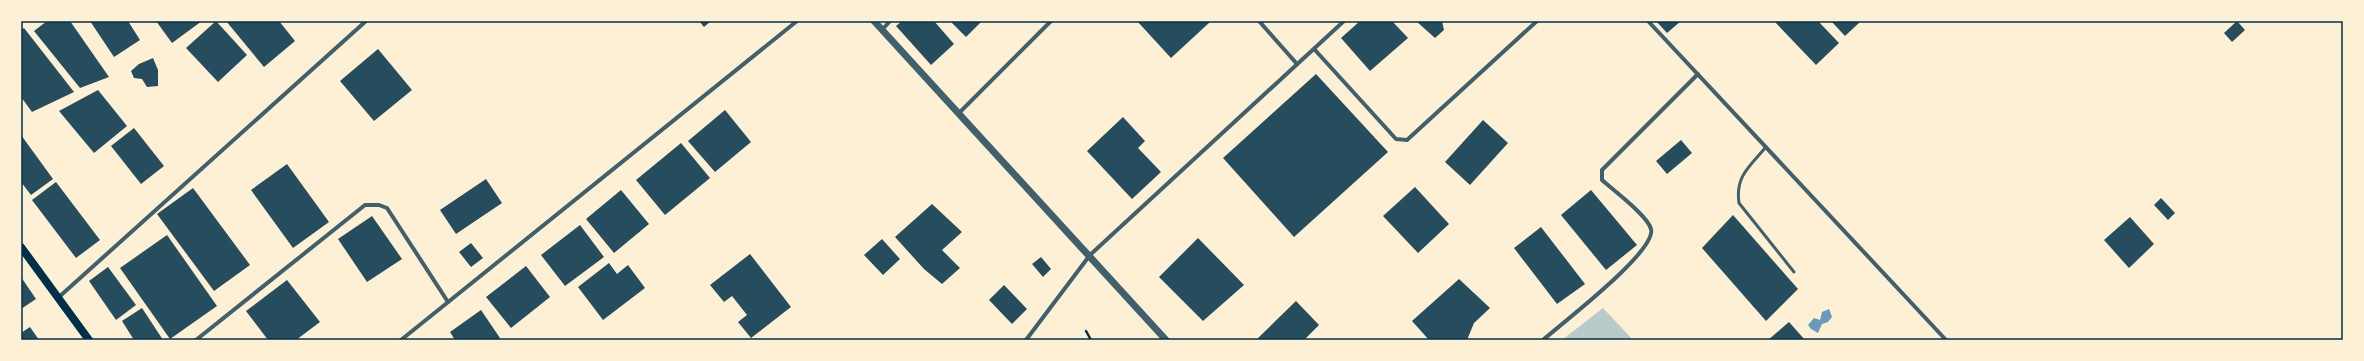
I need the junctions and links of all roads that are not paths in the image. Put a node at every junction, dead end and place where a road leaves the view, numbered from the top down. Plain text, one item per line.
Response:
1 (366, 21) edge
2 (797, 21) edge
3 (874, 21) edge
4 (890, 21) edge
5 (1051, 21) edge
6 (1258, 21) edge
7 (1344, 21) edge
8 (1537, 21) edge
9 (1648, 21) edge
10 (882, 30) junction
11 (1315, 50) junction
12 (1297, 64) junction
13 (1698, 74) junction
14 (959, 113) junction
15 (1766, 147) junction
16 (21, 247) edge
17 (1090, 255) junction
18 (1794, 272) dead end
19 (58, 297) junction
20 (448, 302) junction
21 (89, 340) edge
22 (196, 340) edge
23 (400, 340) edge
24 (1026, 340) edge
25 (1166, 340) edge
26 (1543, 340) edge
27 (1946, 340) edge

1 - 19 street
2 - 20 street
3 - 10 street
4 - 10 street
5 - 14 street
6 - 12 street
7 - 11 street
8 - 11 street
9 - 13 street
10 - 14 street
11 - 12 street
12 - 17 street
13 - 15 street
13 - 26 street
14 - 17 street
15 - 18 lane
15 - 27 street
16 - 19 main road
17 - 24 street
17 - 25 street
19 - 21 main road
20 - 22 street
20 - 23 street

